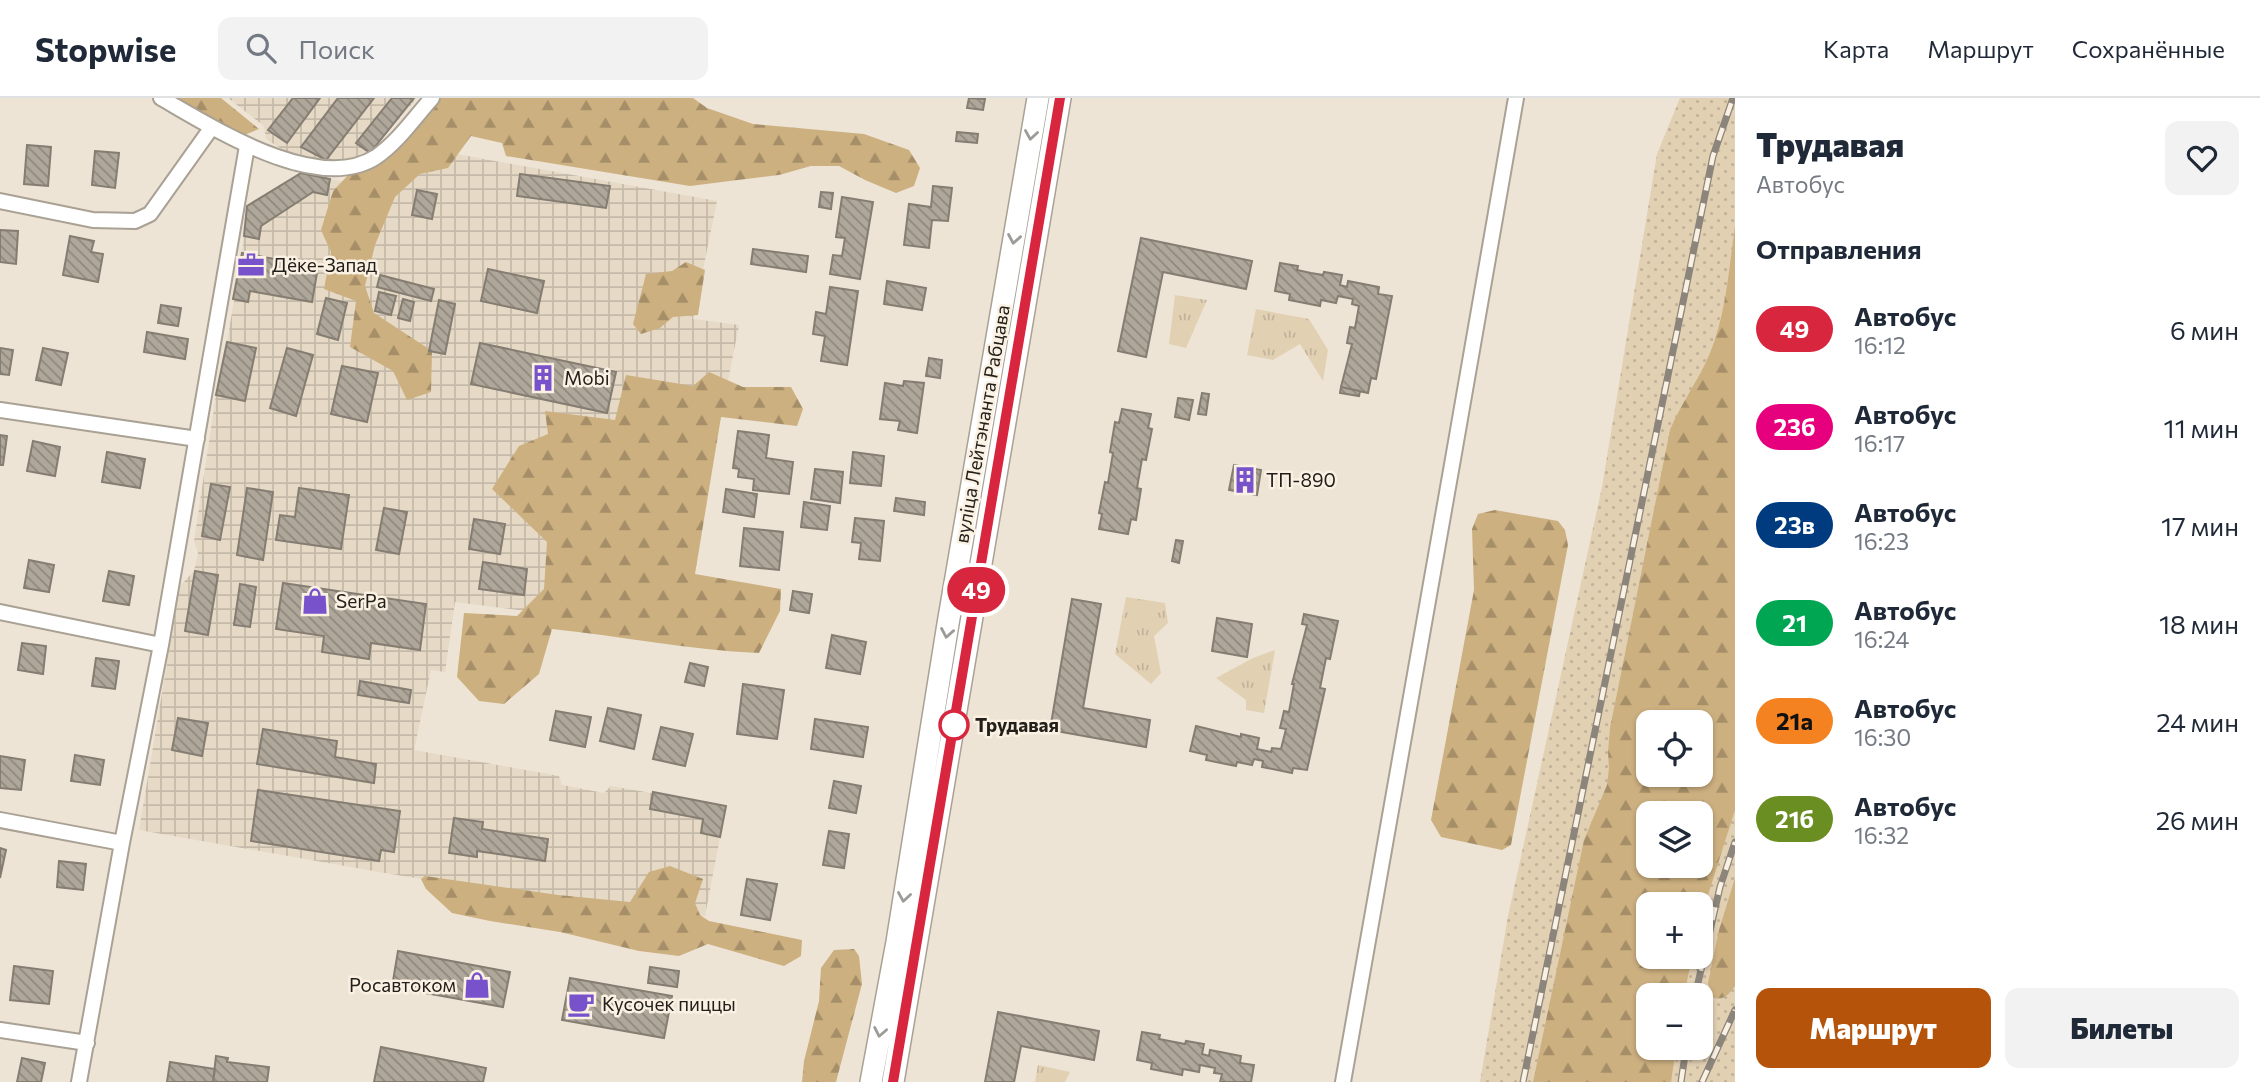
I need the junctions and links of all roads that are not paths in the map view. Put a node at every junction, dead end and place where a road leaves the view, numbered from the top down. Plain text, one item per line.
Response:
1 (160, 98) edge
2 (432, 98) edge
3 (1038, 98) edge
4 (1060, 98) edge
5 (1516, 98) edge
6 (212, 127) junction
7 (247, 146) junction
8 (0, 201) edge
9 (0, 410) edge
10 (197, 439) junction
11 (0, 612) edge
12 (161, 645) junction
13 (0, 820) edge
14 (121, 843) junction
15 (900, 984) junction
16 (0, 1030) edge
17 (87, 1043) junction
18 (79, 1082) edge
19 (871, 1082) edge
20 (893, 1082) edge
21 (1343, 1082) edge

1 - 6 street
2 - 7 street
3 -> 15 highway, вуліца Лейтэнанта Рабцава
4 - 15 highway, вуліца Лейтэнанта Рабцава
5 - 21 street
6 - 7 street
6 - 8 street
7 - 10 street
9 - 10 street
10 - 12 street
11 - 12 street
12 - 14 street
13 - 14 street
14 - 17 street
15 -> 19 highway, вуліца Лейтэнанта Рабцава
15 - 20 highway, вуліца Лейтэнанта Рабцава
16 - 17 street
17 - 18 street

